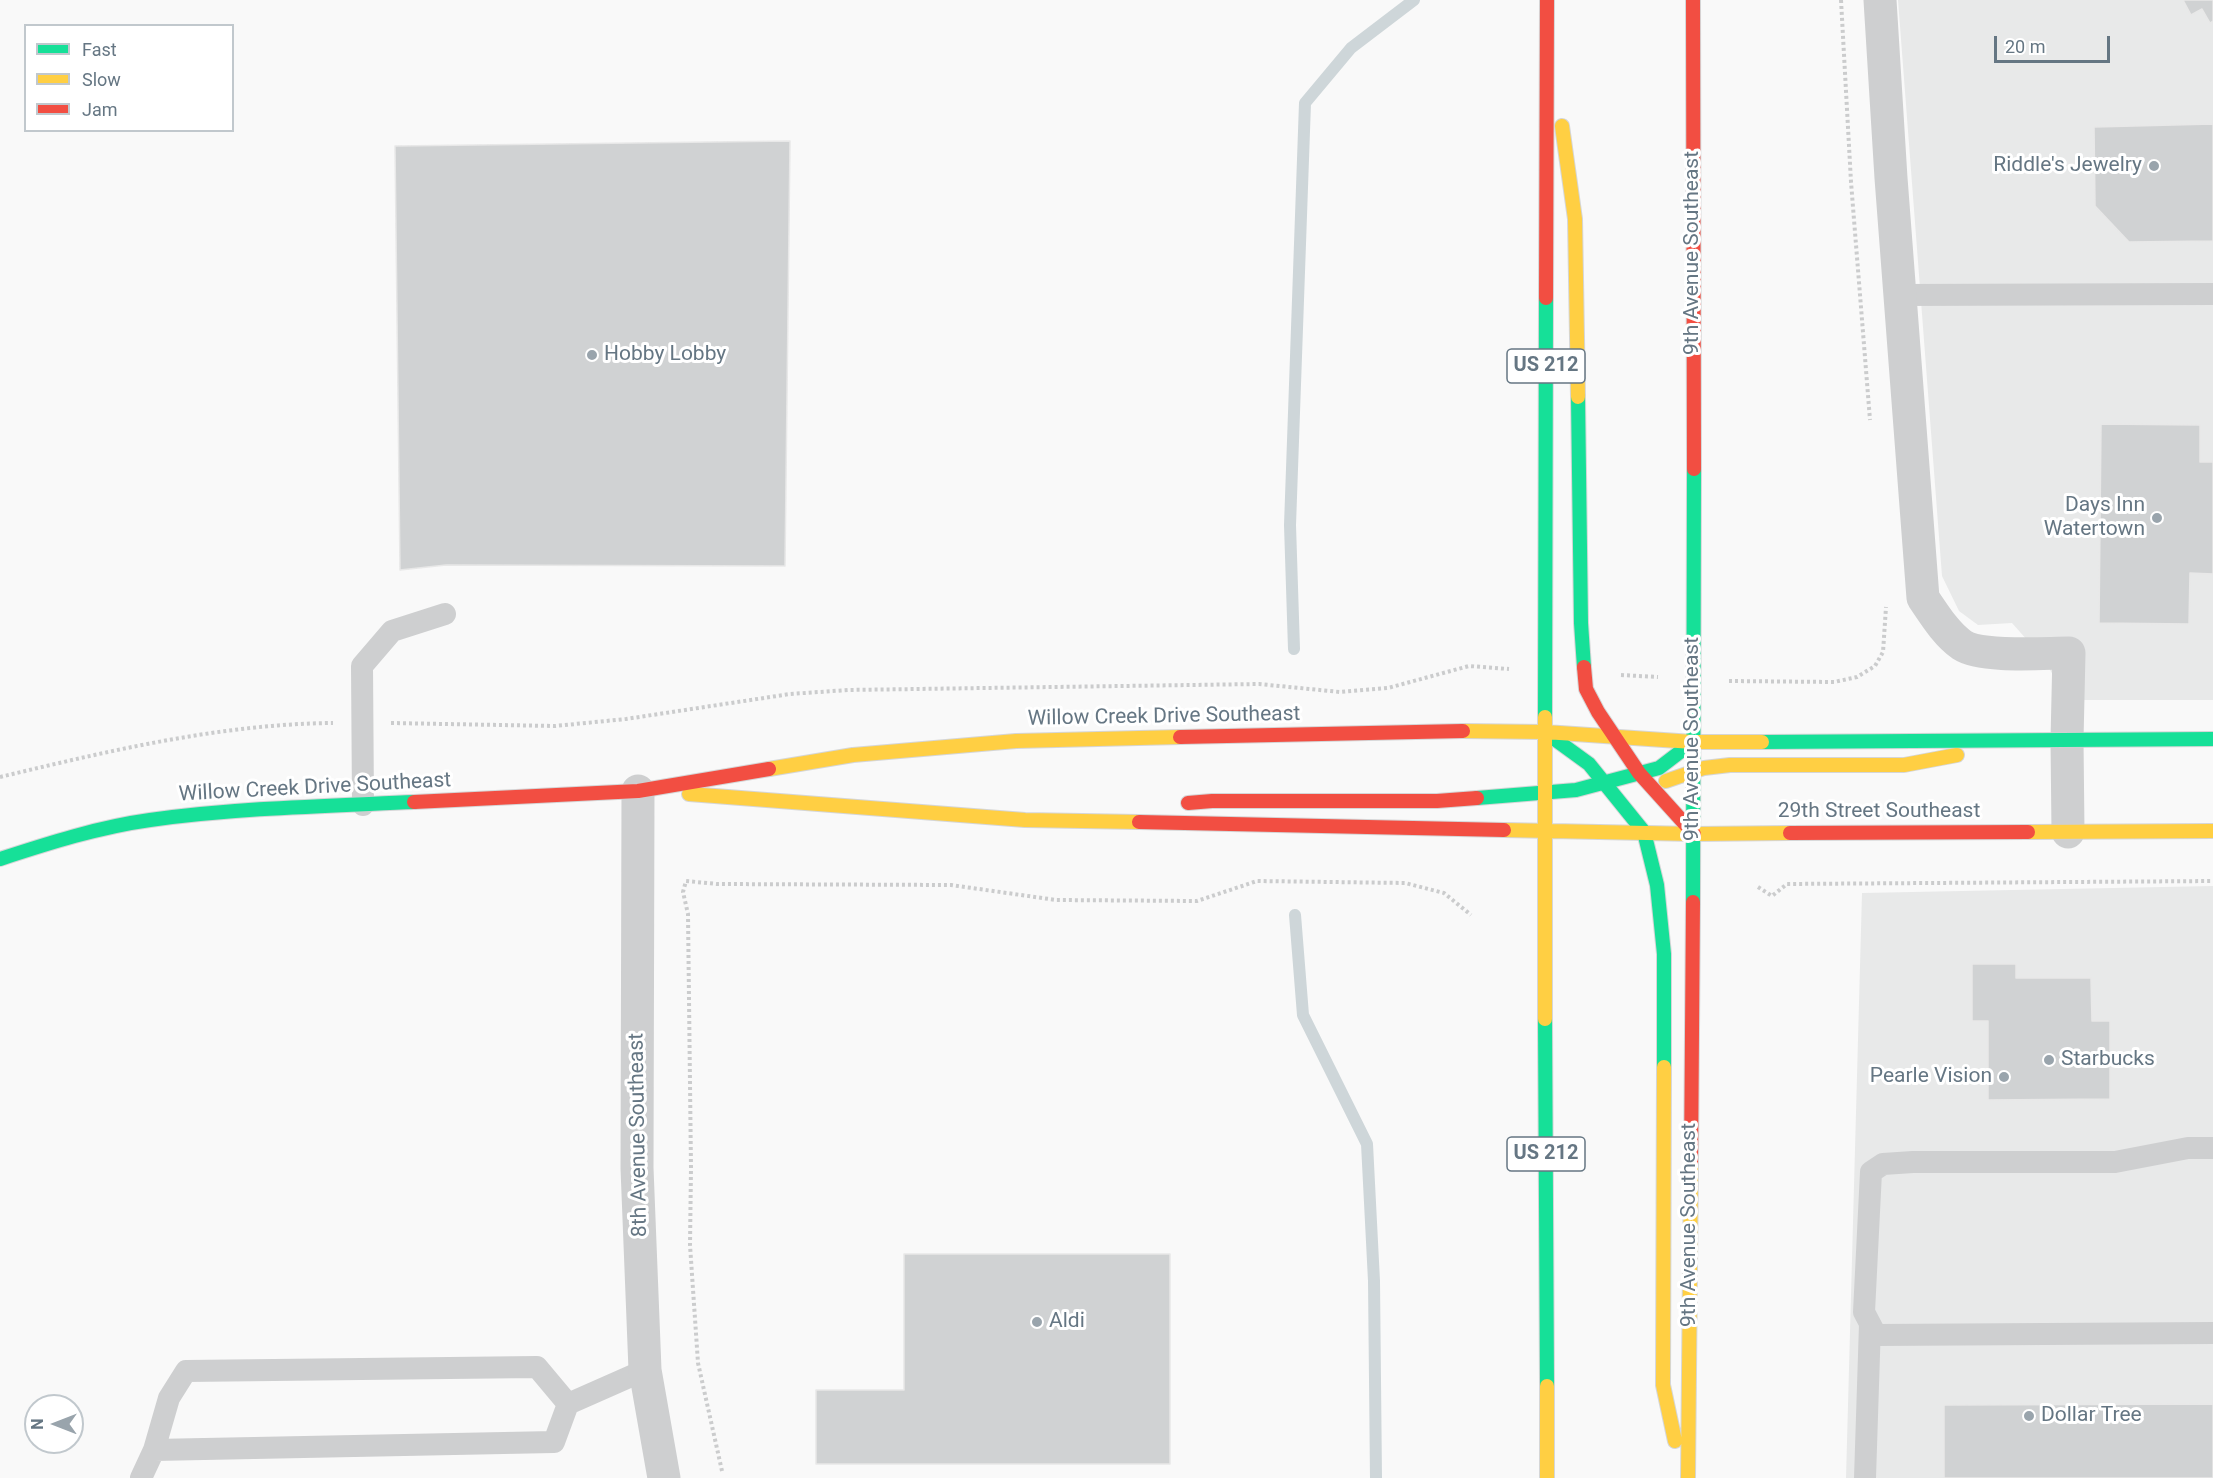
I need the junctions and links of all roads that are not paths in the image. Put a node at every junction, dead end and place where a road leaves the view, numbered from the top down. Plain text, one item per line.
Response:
1 (1693, 0) edge
2 (1880, 0) edge
3 (1547, 7) edge
4 (2213, 294) edge
5 (1899, 295) junction
6 (445, 614) dead end
7 (1545, 732) junction
8 (1615, 737) junction
9 (2213, 739) edge
10 (2053, 740) junction
11 (1693, 742) junction
12 (1693, 772) junction
13 (1639, 773) junction
14 (1603, 782) junction
15 (1652, 786) junction
16 (638, 790) junction
17 (1545, 792) junction
18 (1621, 797) junction
19 (363, 805) junction
20 (1177, 805) dead end
21 (1142, 808) dead end
22 (1564, 818) dead end
23 (1025, 820) junction
24 (1546, 830) junction
25 (2213, 831) edge
26 (1644, 832) junction
27 (2068, 832) junction
28 (1694, 834) junction
29 (0, 860) edge
30 (2213, 1148) edge
31 (1870, 1324) junction
32 (2213, 1333) edge
33 (645, 1370) junction
34 (568, 1404) junction
35 (154, 1450) junction
36 (141, 1478) edge
37 (663, 1478) edge
38 (1547, 1478) edge
39 (1683, 1478) edge
40 (1688, 1478) edge
41 (1865, 1478) edge

1 - 11 main road, 9th Avenue Southeast
2 - 5 street
3 - 7 main road, US 212
3 - 8 main road
4 - 5 lane
5 - 10 street
6 - 19 lane
7 - 8 main road, Willow Creek Drive Southeast
7 - 14 main road
7 - 16 main road, Willow Creek Drive Southeast
7 - 17 main road, US 212
8 - 11 main road, Willow Creek Drive Southeast
8 - 13 main road
9 - 10 main road
10 - 11 main road
10 - 12 main road
10 - 27 street
11 - 12 main road, 9th Avenue Southeast
11 - 13 main road
12 - 15 main road
12 - 28 main road, 9th Avenue Southeast
13 - 14 main road
13 - 15 main road
14 - 17 main road
14 - 18 main road
15 - 18 main road
15 - 28 main road
16 - 19 main road, Willow Creek Drive Southeast
16 - 23 main road, Willow Creek Drive Southeast
16 - 33 street, 8th Avenue Southeast
17 - 20 main road
17 - 24 main road, US 212
18 - 26 main road
19 - 29 main road, Willow Creek Drive Southeast
21 - 23 main road
22 - 24 main road
23 - 24 main road, Willow Creek Drive Southeast
24 - 26 main road, 29th Street Southeast
24 - 38 main road, US 212
25 - 27 main road, 29th Street Southeast
26 - 28 main road, 29th Street Southeast
26 - 39 main road
27 - 28 main road, 29th Street Southeast
28 - 40 main road, 9th Avenue Southeast
30 - 31 lane
31 - 32 lane
31 - 41 lane
33 - 34 lane
33 - 37 street, 8th Avenue Southeast
34 - 35 lane
34 - 35 lane
35 - 36 lane

